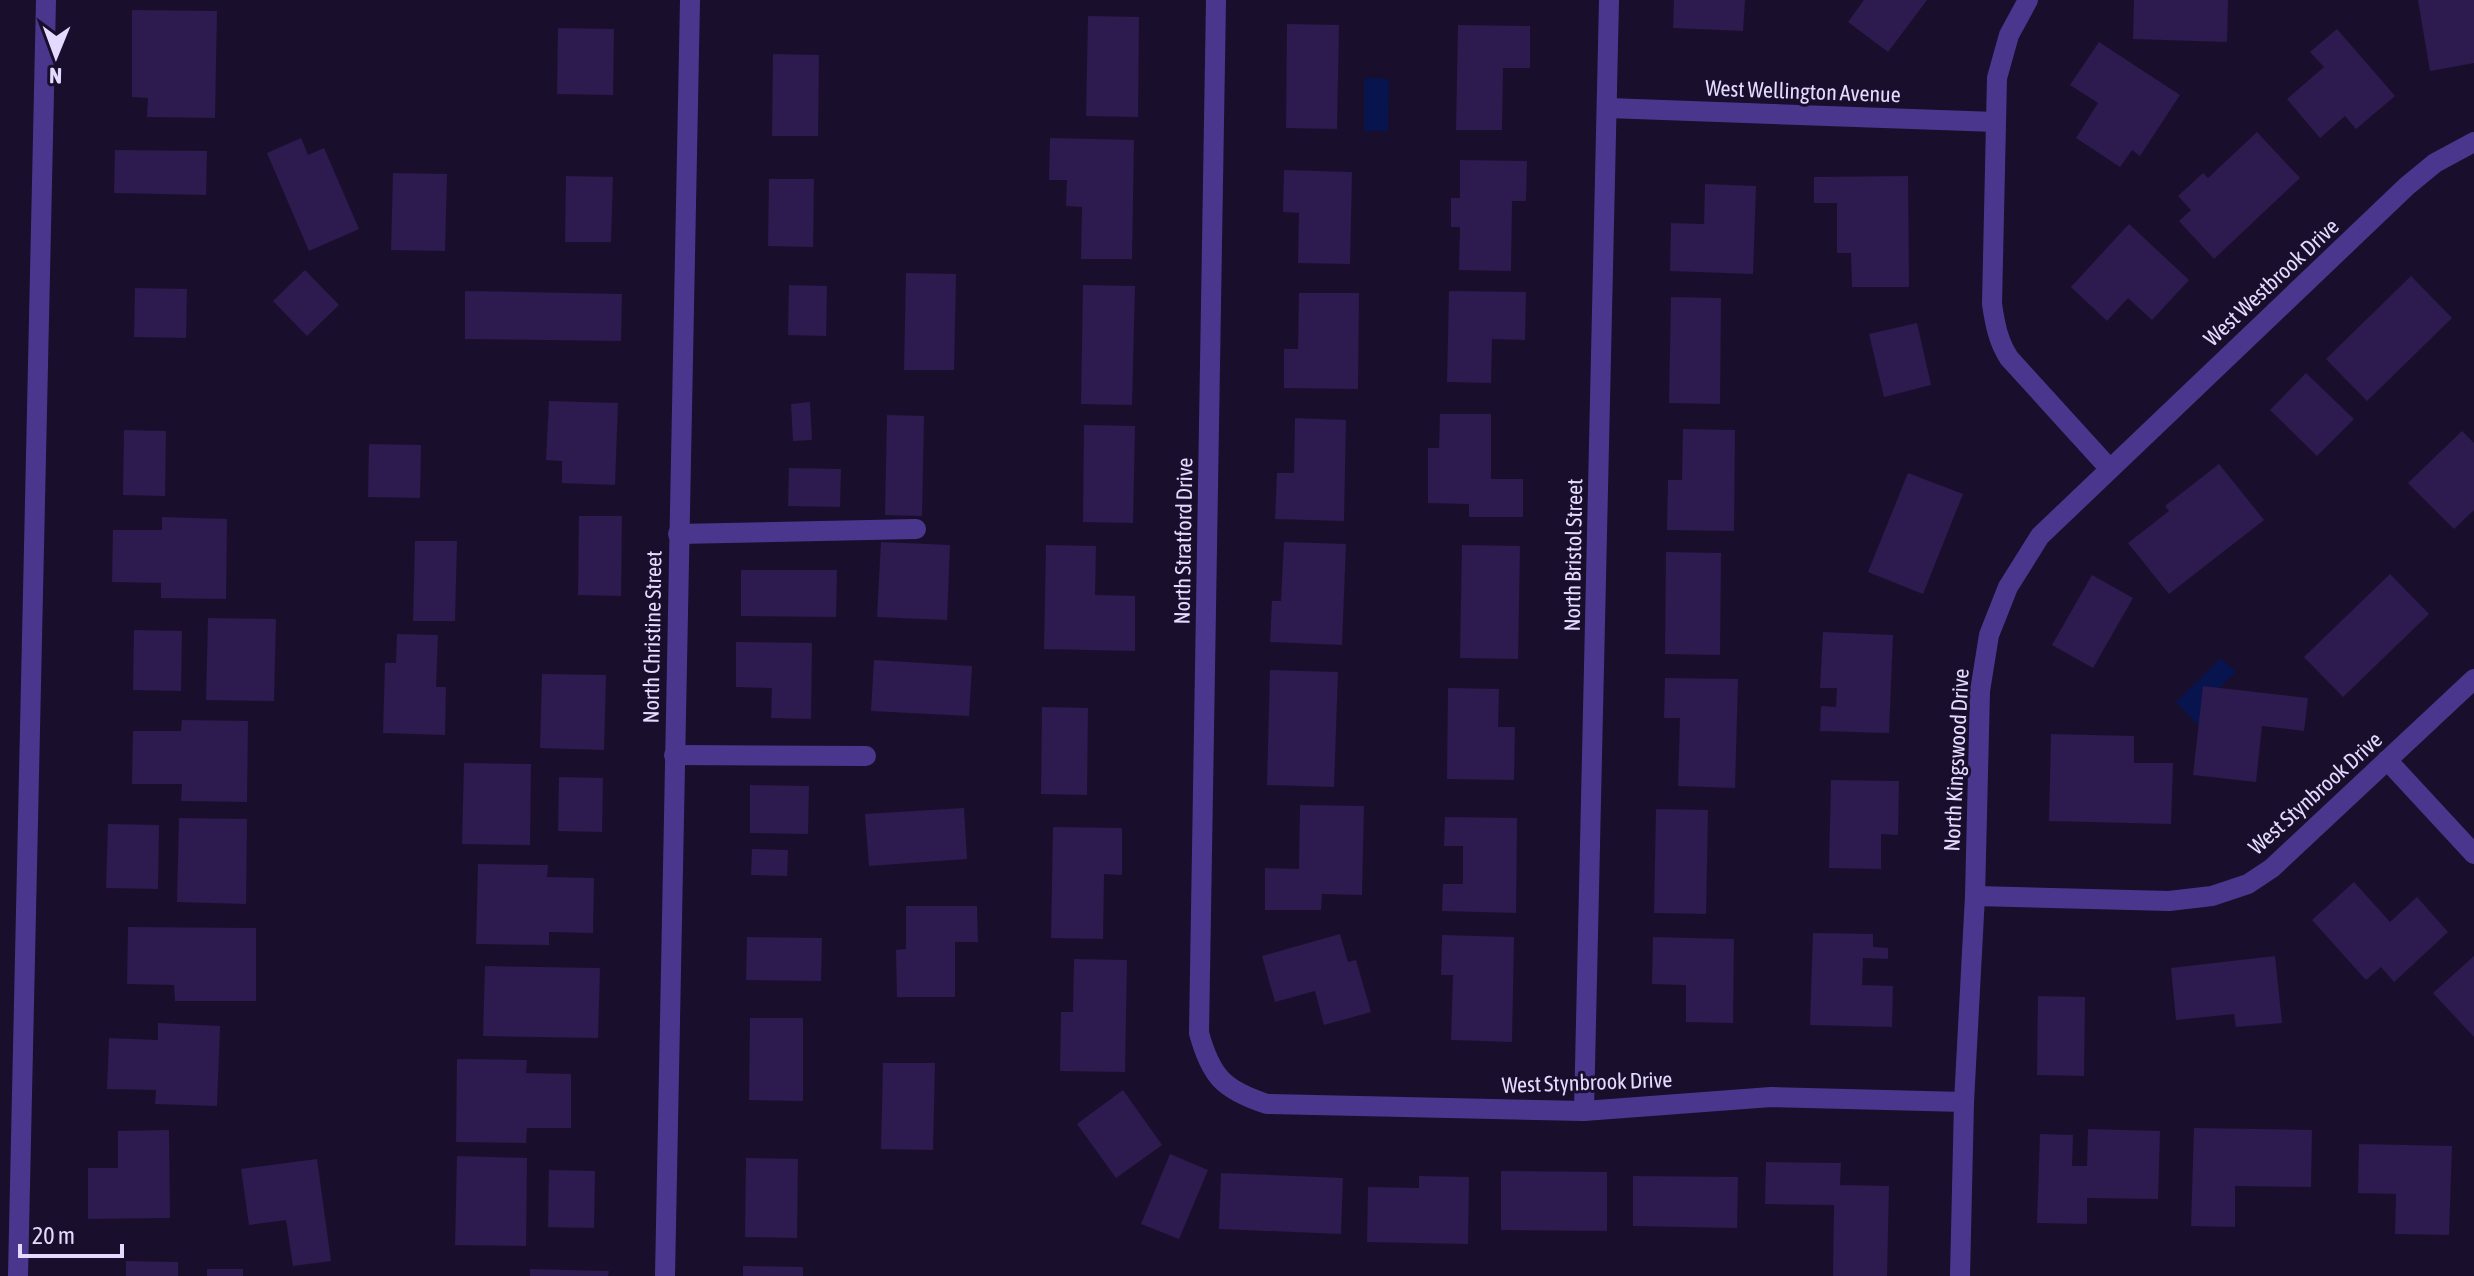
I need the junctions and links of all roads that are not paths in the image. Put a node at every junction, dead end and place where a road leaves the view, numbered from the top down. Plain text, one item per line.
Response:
1 (46, 0) edge
2 (690, 0) edge
3 (1216, 0) edge
4 (1609, 0) edge
5 (2028, 0) edge
6 (1608, 108) junction
7 (1996, 122) junction
8 (2474, 142) edge
9 (2109, 468) junction
10 (916, 529) dead end
11 (678, 534) junction
12 (2474, 679) edge
13 (674, 755) junction
14 (866, 756) dead end
15 (2387, 760) junction
16 (2474, 854) edge
17 (1975, 896) junction
18 (1219, 1078) joint
19 (1964, 1102) junction
20 (1584, 1111) junction
21 (18, 1276) edge
22 (665, 1276) edge
23 (1960, 1276) edge

1 - 21 street
2 - 11 street, North Christine Street
3 - 18 street, North Stratford Drive
4 - 6 street, North Bristol Street
5 - 7 street
6 - 7 street, West Wellington Avenue
6 - 20 street, North Bristol Street
7 - 9 street
8 - 9 street, West Westbrook Drive
9 - 17 street, North Kingswood Drive
10 - 11 street
11 - 13 street, North Christine Street
12 - 15 street, West Stynbrook Drive
13 - 14 street
13 - 22 street, North Christine Street
15 - 16 street
15 - 17 street, West Stynbrook Drive
17 - 19 street, North Kingswood Drive
18 - 20 street, West Stynbrook Drive
19 - 20 street, West Stynbrook Drive
19 - 23 street, North Kingswood Drive

